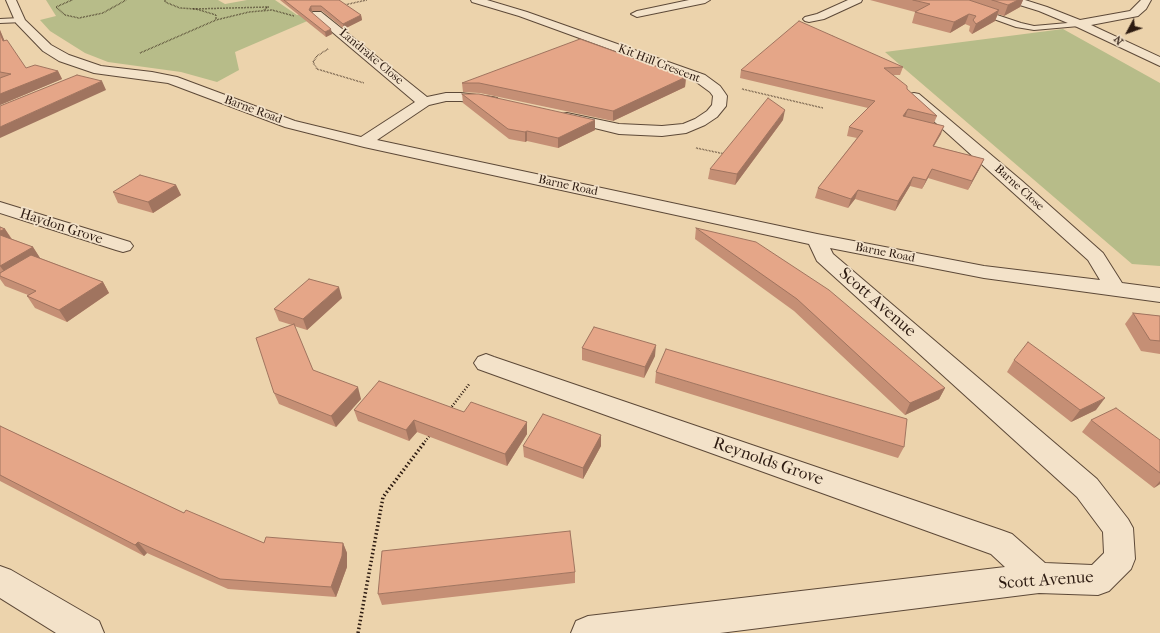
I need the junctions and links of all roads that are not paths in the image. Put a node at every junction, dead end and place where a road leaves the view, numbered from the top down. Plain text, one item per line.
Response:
1 (11, 0) edge
2 (476, 0) edge
3 (705, 0) edge
4 (856, 0) edge
5 (945, 0) edge
6 (1014, 0) edge
7 (1146, 0) edge
8 (318, 14) edge
9 (637, 14) dead end
10 (809, 19) road end
11 (20, 20) junction
12 (0, 21) edge
13 (1079, 24) junction
14 (1160, 62) edge
15 (99, 70) junction
16 (78, 79) edge
17 (912, 96) edge
18 (424, 102) junction
19 (503, 103) edge
20 (557, 115) edge
21 (364, 142) junction
22 (0, 207) edge
23 (817, 240) junction
24 (123, 246) dead end
25 (1116, 290) junction
26 (1160, 295) edge
27 (486, 363) road end
28 (1039, 578) junction
29 (0, 581) edge
30 (88, 633) edge
31 (588, 633) edge

1 - 11 street, Barne Road
2 - 20 street, Kit Hill Crescent
3 - 9 street
4 - 10 street
5 - 13 lane
6 - 13 street
7 - 13 street
8 - 18 street, Landrake Close
11 - 12 lane
11 - 15 street, Barne Road
13 - 14 street
15 - 16 street
15 - 21 street, Barne Road
17 - 25 street, Barne Close
18 - 19 street
18 - 21 street
21 - 23 street, Barne Road
22 - 24 street, Haydon Grove
23 - 25 street, Barne Road
23 - 28 street, Scott Avenue
25 - 26 street, Barne Road
27 - 28 street, Reynolds Grove
28 - 31 street, Scott Avenue
29 - 30 street

